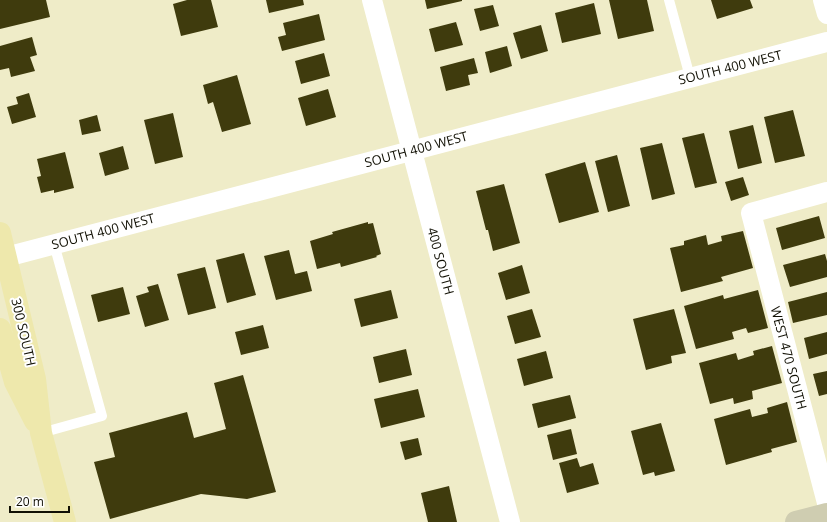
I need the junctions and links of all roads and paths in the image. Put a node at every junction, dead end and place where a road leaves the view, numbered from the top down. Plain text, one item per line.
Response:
1 (372, 0) edge
2 (669, 0) edge
3 (823, 0) edge
4 (827, 14) edge
5 (827, 42) edge
6 (690, 77) junction
7 (412, 150) junction
8 (827, 192) edge
9 (0, 233) edge
10 (54, 244) junction
11 (6, 257) junction
12 (0, 329) edge
13 (41, 433) junction
14 (827, 503) edge
15 (827, 514) edge
16 (65, 522) edge
17 (510, 522) edge
18 (796, 522) edge

1 - 7 street, 400 SOUTH
2 - 6 lane
3 - 4 street
5 - 6 street, SOUTH 400 WEST
6 - 7 street, SOUTH 400 WEST
7 - 10 street, SOUTH 400 WEST
7 - 17 street, 400 SOUTH
8 - 14 street, WEST 470 SOUTH
9 - 11 main road, 300 SOUTH
10 - 11 street, SOUTH 400 WEST
10 - 13 lane
11 - 13 main road, 300 SOUTH
12 - 13 main road, 300 SOUTH
13 - 16 main road, 300 SOUTH
15 - 18 main road

